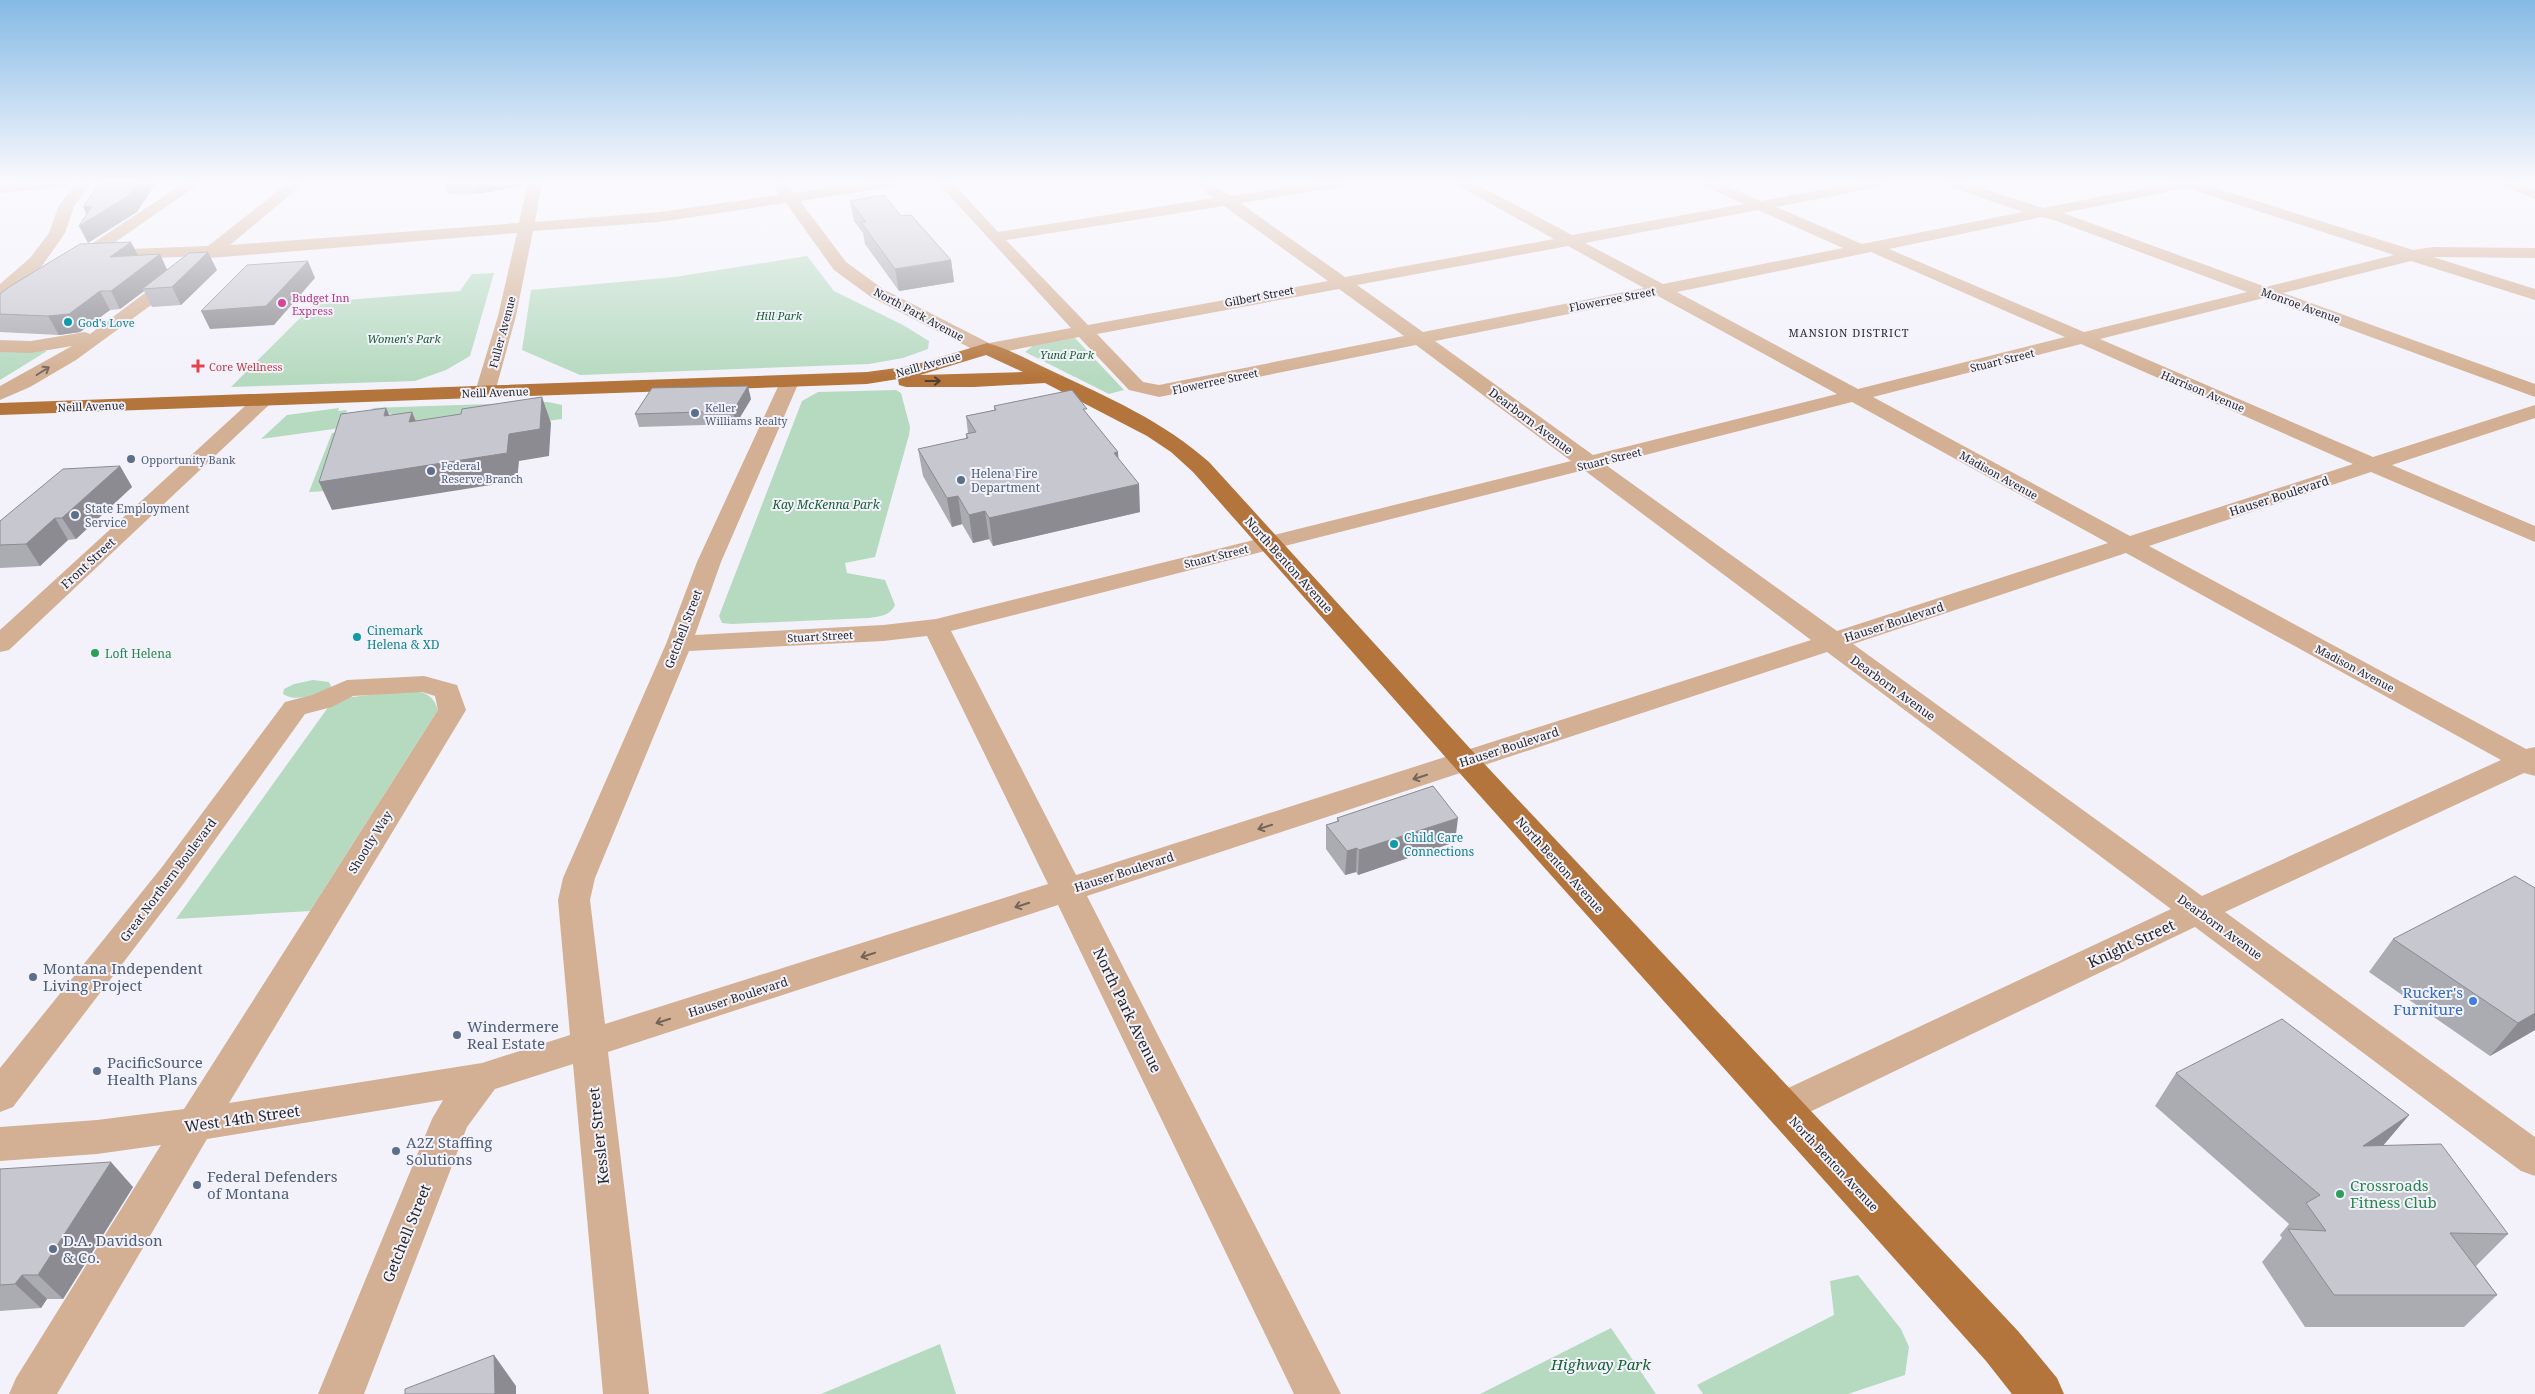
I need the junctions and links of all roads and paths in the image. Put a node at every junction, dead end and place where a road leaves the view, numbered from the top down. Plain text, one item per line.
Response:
1 (46, 248) edge
2 (96, 248) edge
3 (216, 248) edge
4 (251, 248) edge
5 (522, 248) edge
6 (827, 248) edge
7 (1005, 248) edge
8 (1295, 248) edge
9 (1525, 248) edge
10 (1585, 248) edge
11 (1865, 248) joint
12 (2143, 248) edge
13 (2392, 248) edge
14 (212, 251) junction
15 (2535, 252) edge
16 (2414, 255) junction
17 (1341, 281) junction
18 (1661, 289) junction
19 (2266, 292) junction
20 (0, 293) edge
21 (2535, 294) edge
22 (1082, 329) junction
23 (96, 336) junction
24 (1419, 338) junction
25 (2083, 339) junction
26 (0, 346) edge
27 (987, 349) junction
28 (1048, 377) junction
29 (867, 378) junction
30 (789, 382) junction
31 (2535, 391) edge
32 (485, 392) junction
33 (0, 394) edge
34 (1856, 397) junction
35 (264, 400) junction
36 (0, 409) edge
37 (2535, 411) edge
38 (1588, 464) junction
39 (2374, 465) junction
40 (2535, 535) edge
41 (1269, 543) junction
42 (2129, 546) junction
43 (936, 627) junction
44 (1830, 642) junction
45 (0, 644) edge
46 (679, 644) junction
47 (295, 708) joint
48 (2532, 761) edge
49 (1466, 762) junction
50 (579, 878) joint
51 (1068, 890) junction
52 (2198, 911) junction
53 (589, 1045) junction
54 (482, 1078) junction
55 (0, 1096) edge
56 (1782, 1108) junction
57 (195, 1125) junction
58 (0, 1144) edge
59 (2535, 1159) edge
60 (32, 1394) edge
61 (341, 1394) edge
62 (626, 1394) edge
63 (1318, 1394) edge
64 (2042, 1394) edge

1 - 20 street
2 - 14 street
3 - 14 street
4 - 14 street
5 - 32 street, Fuller Avenue
6 - 27 street, North Park Avenue
7 - 22 street
8 - 17 street, Dearborn Avenue
9 - 17 street, Gilbert Street
10 - 18 street, Madison Avenue
11 - 18 street, Flowerree Street
11 - 25 street, Harrison Avenue
12 - 19 street, Monroe Avenue
13 - 16 street
14 - 23 street
15 - 16 street, Stuart Street
16 - 19 street, Stuart Street
16 - 21 street
17 - 22 street, Gilbert Street
17 - 24 street, Dearborn Avenue
18 - 24 street, Flowerree Street
18 - 34 street, Madison Avenue
19 - 25 street, Stuart Street
19 - 31 street, Monroe Avenue
22 - 24 street, Flowerree Street
22 - 27 street
23 - 26 street
33 -> 23 street
24 - 38 street, Dearborn Avenue
25 - 34 street, Stuart Street
25 - 39 street, Harrison Avenue
27 - 28 main road, North Park Avenue
27 - 29 main road, Neill Avenue
29 -> 28 main road
28 - 41 main road, North Benton Avenue
29 - 30 main road, Neill Avenue
30 - 32 main road, Neill Avenue
30 - 46 street, Getchell Street
32 - 35 main road, Neill Avenue
34 - 38 street, Stuart Street
34 - 42 street, Madison Avenue
35 - 36 main road, Neill Avenue
35 - 45 street, Front Street
37 - 39 street, Hauser Boulevard
38 - 41 street, Stuart Street
38 - 44 street, Dearborn Avenue
39 - 40 street, Harrison Avenue
39 - 42 street, Hauser Boulevard
41 - 43 street, Stuart Street
41 - 49 main road, North Benton Avenue
42 - 44 street, Hauser Boulevard
42 - 48 street, Madison Avenue
43 - 46 street, Stuart Street
43 - 51 street, North Park Avenue
44 - 49 street, Hauser Boulevard
44 - 52 street, Dearborn Avenue
46 - 50 street, Getchell Street
47 - 55 street, Great Northern Boulevard
47 - 57 street, Shootly Way
48 - 52 street, Knight Street
49 -> 51 street, Hauser Boulevard
49 - 56 main road, North Benton Avenue
50 - 53 street, Kessler Street
51 -> 53 street, Hauser Boulevard
51 - 63 street, North Park Avenue
52 - 56 street, Knight Street
52 - 59 street, Dearborn Avenue
53 - 54 street, Hauser Boulevard
53 - 62 street, Kessler Street
54 - 57 street, West 14th Street
54 - 61 street, Getchell Street
56 - 64 main road, North Benton Avenue
57 - 58 street, West 14th Street
57 - 60 street

